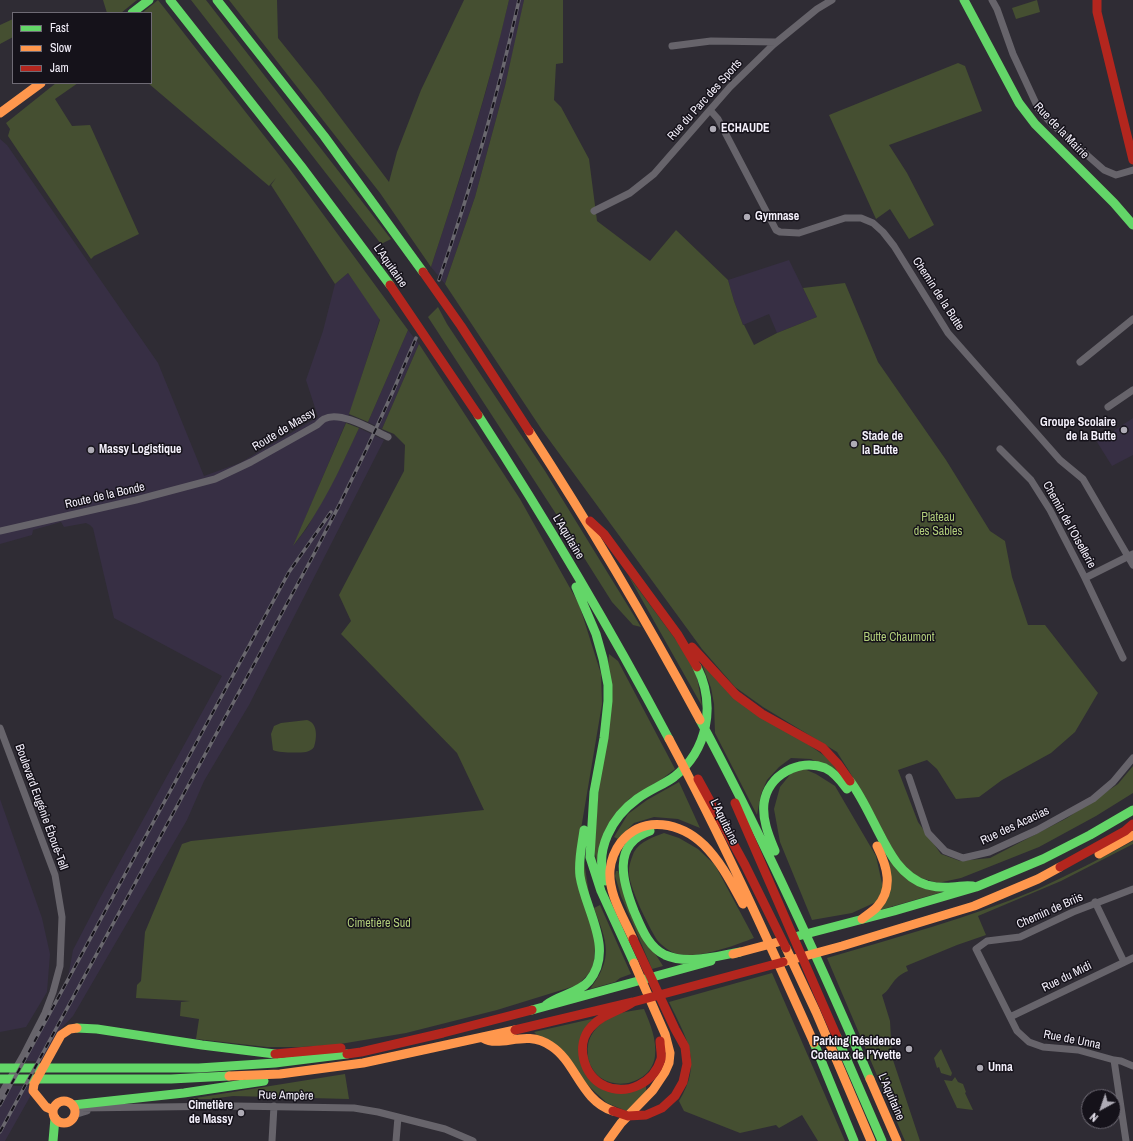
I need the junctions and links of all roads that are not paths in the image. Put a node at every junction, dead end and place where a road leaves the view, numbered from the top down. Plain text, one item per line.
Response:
1 (148, 0) edge
2 (170, 0) edge
3 (217, 0) edge
4 (832, 0) edge
5 (964, 0) edge
6 (992, 0) edge
7 (1097, 0) edge
8 (136, 10) edge
9 (776, 42) junction
10 (672, 46) dead end
11 (40, 84) edge
12 (710, 110) junction
13 (0, 113) edge
14 (1133, 157) edge
15 (1133, 170) edge
16 (594, 211) dead end
17 (1133, 225) edge
18 (1133, 319) edge
19 (1080, 362) dead end
20 (1133, 390) edge
21 (1108, 407) dead end
22 (388, 437) dead end
23 (1000, 449) dead end
24 (215, 479) joint
25 (580, 510) junction
26 (0, 532) edge
27 (563, 550) junction
28 (1130, 555) edge
29 (1133, 565) edge
30 (1085, 578) junction
31 (672, 627) junction
32 (1123, 658) dead end
33 (678, 678) junction
34 (659, 719) junction
35 (0, 728) edge
36 (1133, 758) edge
37 (909, 777) dead end
38 (594, 792) junction
39 (1133, 802) edge
40 (1133, 810) edge
41 (1133, 824) edge
42 (667, 826) junction
43 (1100, 829) junction
44 (1133, 835) edge
45 (1038, 879) junction
46 (783, 885) junction
47 (976, 887) junction
48 (1133, 889) edge
49 (1095, 902) junction
50 (625, 919) junction
51 (862, 919) junction
52 (976, 949) joint
53 (740, 952) junction
54 (1133, 958) edge
55 (1124, 962) junction
56 (786, 979) junction
57 (647, 994) junction
58 (633, 1002) junction
59 (546, 1005) junction
60 (1010, 1017) junction
61 (675, 1029) junction
62 (483, 1038) junction
63 (361, 1052) junction
64 (1114, 1060) junction
65 (1133, 1066) edge
66 (0, 1068) edge
67 (280, 1074) junction
68 (2, 1079) edge
69 (0, 1096) edge
70 (274, 1106) junction
71 (74, 1109) junction
72 (54, 1111) junction
73 (398, 1117) junction
74 (65, 1123) junction
75 (53, 1140) edge
76 (272, 1141) edge
77 (396, 1141) edge
78 (473, 1141) edge
79 (608, 1141) edge
80 (615, 1141) edge
81 (854, 1141) edge
82 (870, 1141) edge
83 (882, 1141) edge
84 (897, 1141) edge
85 (1126, 1141) edge

1 - 8 main road
2 - 27 main road, L'Aquitaine
3 - 25 main road, L'Aquitaine
4 - 9 street, Rue du Parc des Sports
5 - 17 main road, Rue de la Mairie
6 - 15 street
7 - 14 main road
9 - 10 street
9 - 12 street, Rue du Parc des Sports
11 - 13 main road
12 - 16 street, Rue du Parc des Sports
12 - 28 street, Chemin de la Butte
18 - 19 street
20 - 21 street
22 - 24 street, Route de Massy
23 - 30 street, Chemin de l'Oisellerie
24 - 26 street, Route de la Bonde
25 - 31 main road
25 - 33 main road, L'Aquitaine
27 - 34 main road, L'Aquitaine
27 - 38 main road
28 - 29 street
28 - 30 street, Chemin de l'Oisellerie
30 - 32 street
31 - 47 main road
31 - 50 main road
33 - 46 main road, L'Aquitaine
33 - 83 main road
34 - 56 main road, L'Aquitaine
34 - 82 main road
35 - 69 street, Boulevard Eugénie Éboué-Tell
36 - 37 street, Rue des Acacias
38 - 57 main road
38 - 59 main road
39 - 43 main road
40 - 43 main road
41 - 45 main road
42 - 50 main road
42 - 53 main road
42 - 56 main road
43 - 47 main road
44 - 45 main road
45 - 58 main road
46 - 51 main road
46 - 84 main road, L'Aquitaine
47 - 51 main road
48 - 49 street, Chemin de Briis
49 - 52 street, Chemin de Briis
49 - 55 street
50 - 61 main road
51 - 53 main road
52 - 60 street, Rue de Unna
53 - 59 main road
54 - 55 street, Rue du Midi
55 - 60 street, Rue du Midi
56 - 81 main road, L'Aquitaine
57 - 58 main road
57 - 79 main road
58 - 62 main road
59 - 63 main road
60 - 64 street, Rue de Unna
61 - 62 main road
61 - 80 main road
62 - 67 main road
63 - 66 main road
63 - 72 main road
64 - 65 street
64 - 85 street, Rue de Unna
67 - 68 main road
67 - 71 main road
70 - 71 street, Rue Ampère
70 - 73 street, Rue Ampère
70 - 76 street
71 - 72 main road
71 - 74 main road
72 - 74 main road
72 - 75 main road
73 - 77 street
73 - 78 street, Rue Ampère
74 - 75 main road

